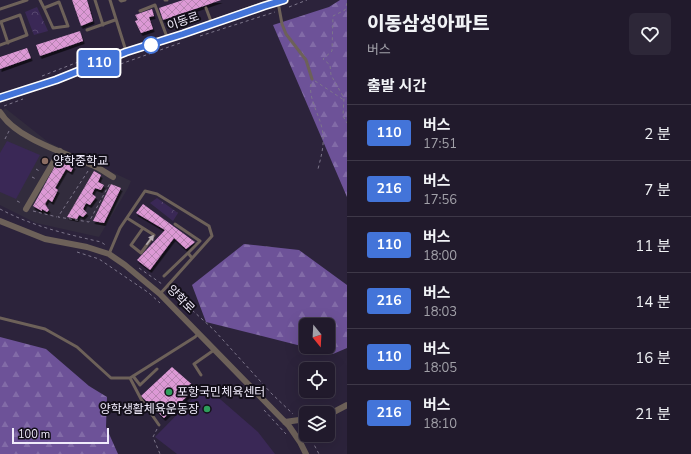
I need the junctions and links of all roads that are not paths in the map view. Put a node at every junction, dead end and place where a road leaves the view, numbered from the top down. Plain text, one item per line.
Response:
1 (27, 0) edge
2 (40, 0) edge
3 (95, 0) edge
4 (110, 0) edge
5 (120, 0) edge
6 (125, 0) edge
7 (281, 4) edge
8 (44, 8) junction
9 (206, 8) dead end
10 (0, 9) edge
11 (140, 11) dead end
12 (115, 20) junction
13 (0, 22) edge
14 (212, 24) junction
15 (103, 25) junction
16 (87, 30) dead end
17 (168, 39) junction
18 (8, 43) junction
19 (0, 45) edge
20 (126, 52) junction
21 (312, 79) road end
22 (0, 98) edge
23 (0, 112) edge
24 (60, 152) junction
25 (113, 177) road end
26 (26, 209) road end
27 (127, 218) junction
28 (0, 221) edge
29 (175, 224) dead end
30 (143, 228) junction
31 (188, 253) junction
32 (109, 254) junction
33 (192, 258) junction
34 (164, 276) dead end
35 (160, 294) junction
36 (0, 318) edge
37 (199, 332) junction
38 (214, 350) junction
39 (157, 369) dead end
40 (201, 375) dead end
41 (131, 377) junction
42 (347, 405) edge
43 (335, 411) edge
44 (299, 419) edge
45 (285, 422) junction
46 (158, 425) road end
47 (306, 454) edge

1 - 10 lane
2 - 8 lane
3 - 15 lane
4 - 12 lane
5 - 6 lane
7 - 14 street, 이동로
7 - 21 lane
8 - 8 lane
9 - 14 lane
11 - 17 lane
12 - 15 lane
12 - 20 lane
13 - 18 lane
13 - 18 lane
14 - 17 street, 이동로
15 - 16 lane
17 - 20 street, 이동로
18 - 19 lane
20 - 22 street, 이동로
23 - 24 street
24 - 25 street
24 - 26 street
27 - 30 lane
27 - 32 lane
27 - 33 lane
28 - 32 street, 양학로
29 - 31 lane
30 -> 30 lane
31 - 33 lane
31 - 34 lane
32 - 35 street, 양학로
33 - 35 lane
35 - 37 street, 양학로
36 - 41 lane
37 - 38 street, 양학로
37 - 41 lane
38 - 40 lane
38 - 45 street, 양학로
39 - 41 lane
41 - 46 lane
42 - 43 street
44 - 45 street
45 - 47 street, 양학로

